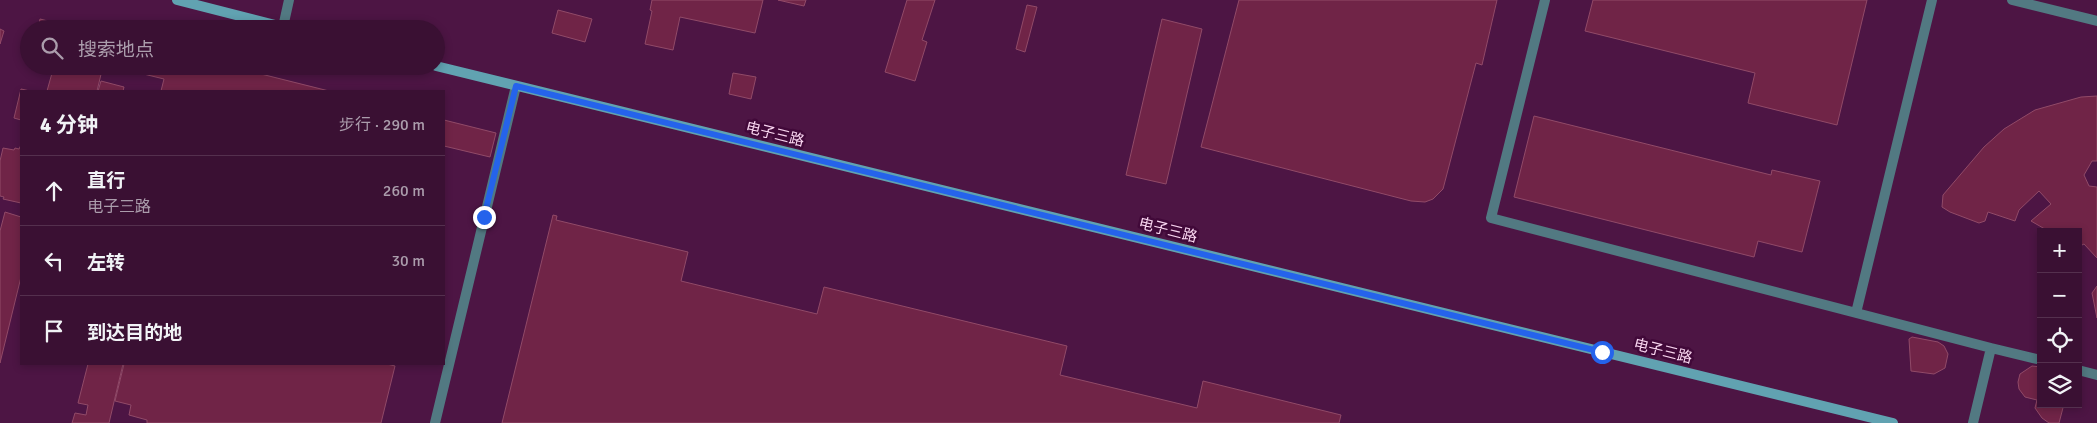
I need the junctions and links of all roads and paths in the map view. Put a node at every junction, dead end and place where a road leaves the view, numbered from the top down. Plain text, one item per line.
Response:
1 (177, 0) edge
2 (290, 0) edge
3 (1545, 0) edge
4 (1932, 0) edge
5 (2012, 0) edge
6 (256, 20) edge
7 (288, 20) edge
8 (2097, 22) edge
9 (445, 68) edge
10 (516, 86) junction
11 (1856, 313) junction
12 (1991, 348) junction
13 (2037, 359) edge
14 (2082, 371) edge
15 (2097, 375) edge
16 (435, 423) edge
17 (1893, 423) edge
18 (1973, 423) edge

1 - 6 street
2 - 7 street
3 - 11 street
4 - 11 street
5 - 8 street
9 - 10 street, 电子三路
10 - 16 street
10 - 17 street, 电子三路
11 - 12 street
12 - 13 street
12 - 18 street
14 - 15 street

